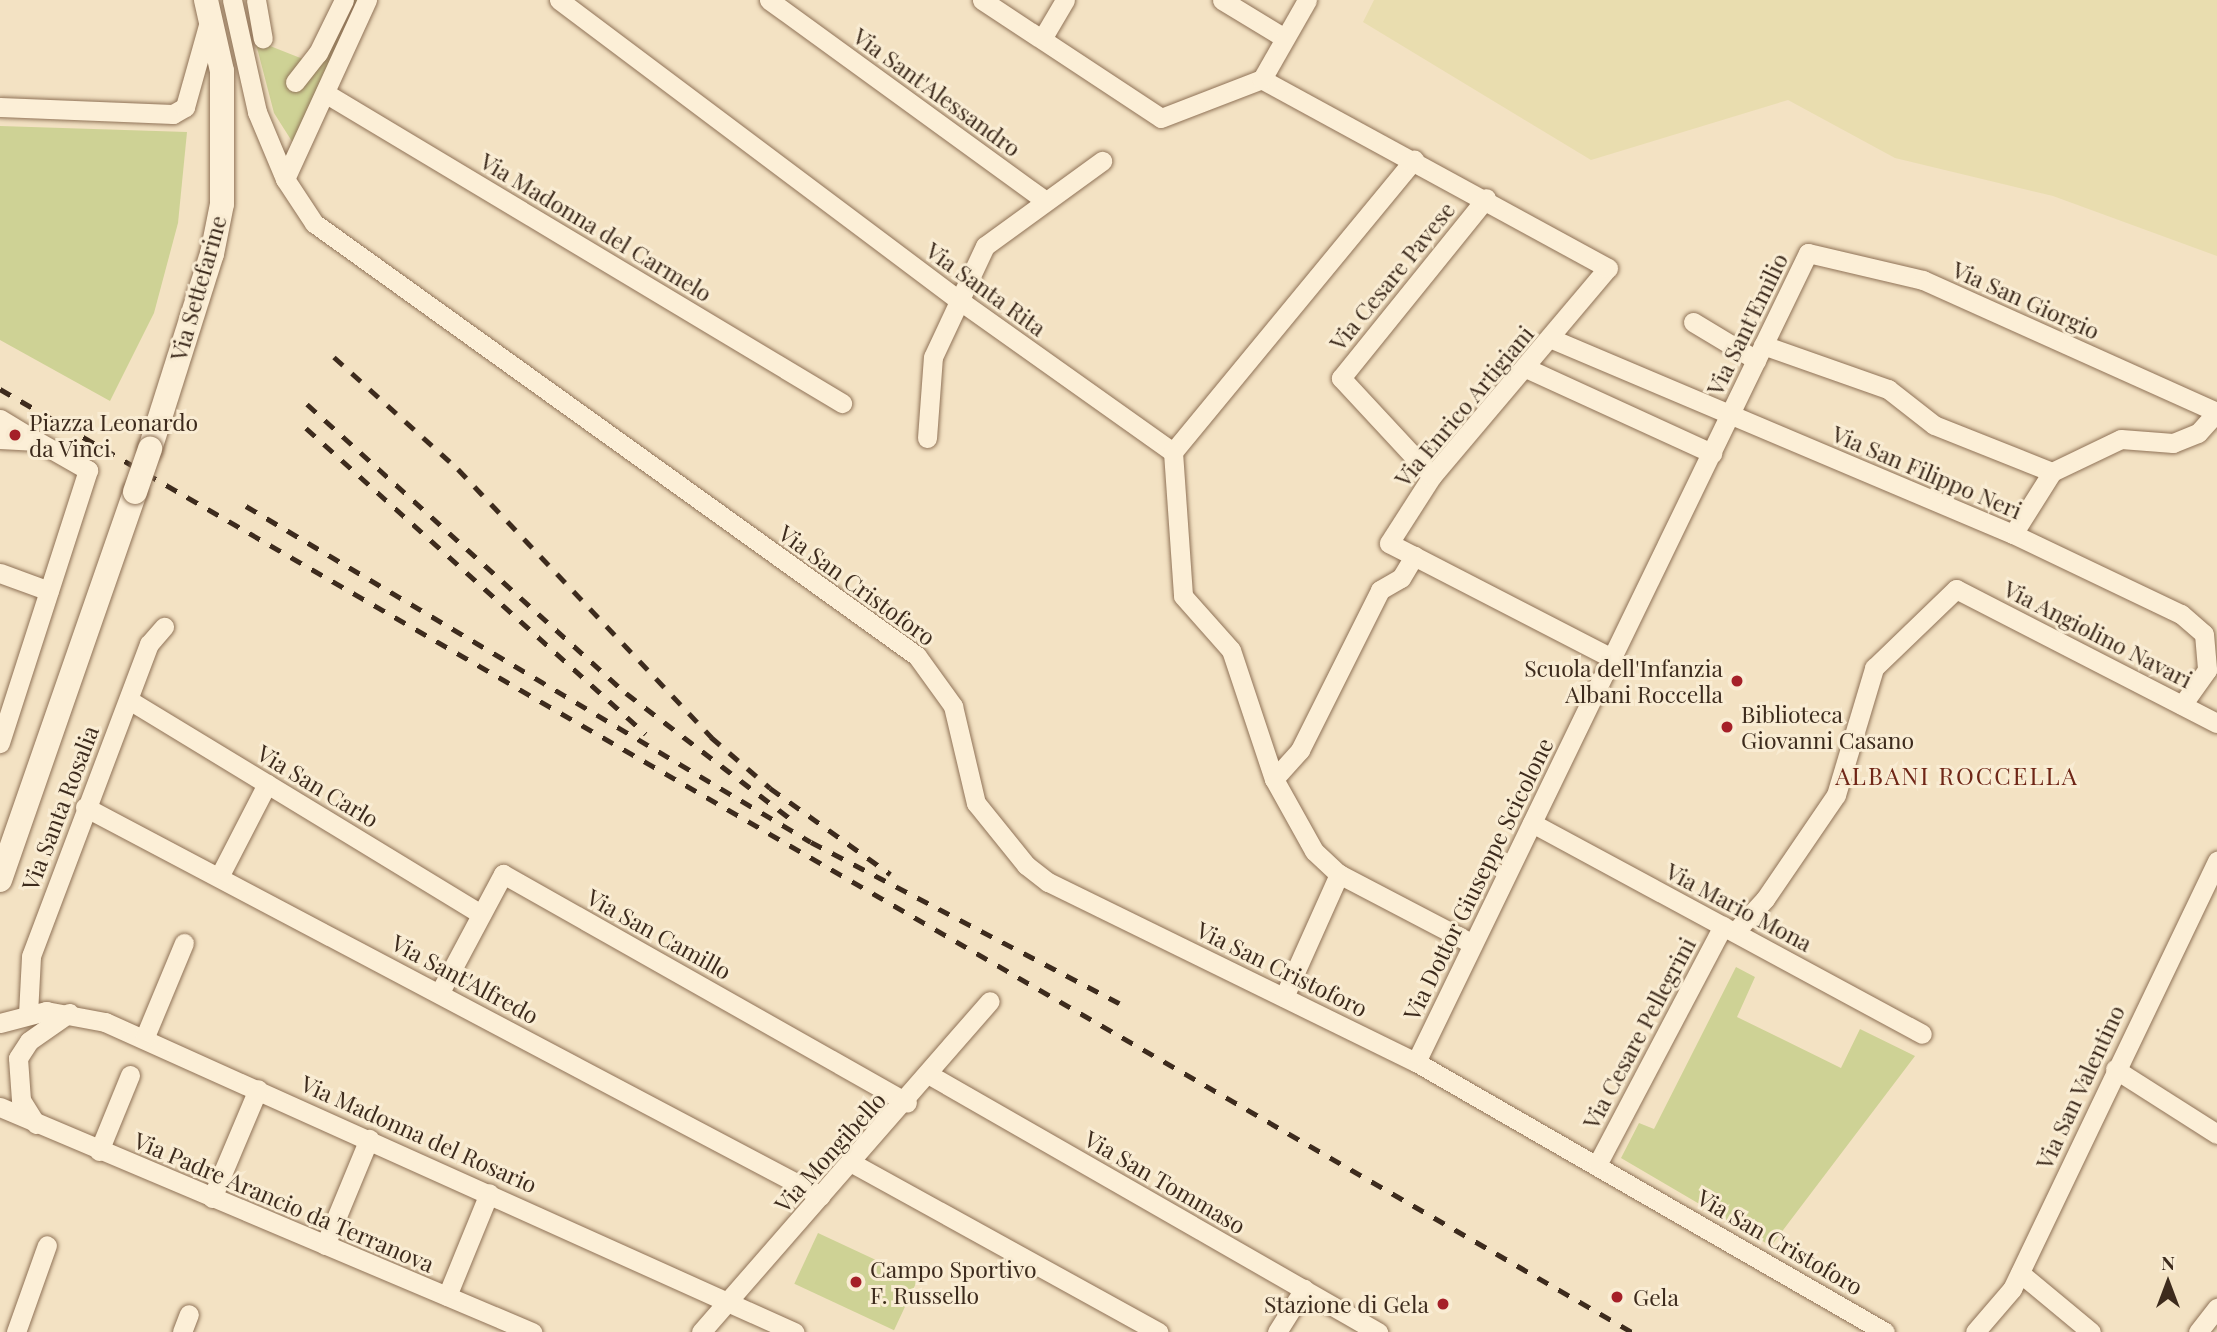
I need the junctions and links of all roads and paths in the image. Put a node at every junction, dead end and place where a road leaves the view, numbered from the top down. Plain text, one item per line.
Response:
1 (232, 0) edge
2 (256, 0) edge
3 (344, 0) edge
4 (367, 0) edge
5 (559, 0) edge
6 (769, 0) edge
7 (982, 0) edge
8 (1065, 0) edge
9 (1222, 0) edge
10 (1307, 0) edge
11 (208, 9) edge
12 (1283, 37) junction
13 (263, 38) dead end
14 (1042, 39) junction
15 (1262, 79) junction
16 (295, 82) dead end
17 (325, 93) junction
18 (0, 107) edge
19 (1414, 160) junction
20 (1102, 161) dead end
21 (285, 179) junction
22 (1486, 198) junction
23 (1043, 199) junction
24 (1808, 253) joint
25 (956, 298) junction
26 (1693, 322) dead end
27 (1552, 339) junction
28 (1760, 353) junction
29 (1526, 368) junction
30 (842, 404) dead end
31 (2217, 412) edge
32 (1730, 416) junction
33 (0, 419) edge
34 (927, 438) dead end
35 (0, 439) edge
36 (37, 441) junction
37 (1173, 452) junction
38 (1712, 453) junction
39 (2052, 472) junction
40 (1432, 476) junction
41 (2013, 534) junction
42 (1414, 556) junction
43 (0, 573) edge
44 (1956, 589) joint
45 (49, 591) junction
46 (163, 628) dead end
47 (1612, 658) junction
48 (129, 700) junction
49 (2182, 705) junction
50 (4, 717) edge
51 (2217, 723) edge
52 (0, 743) edge
53 (1274, 779) junction
54 (267, 784) junction
55 (85, 807) junction
56 (1532, 823) junction
57 (2217, 861) edge
58 (1339, 874) junction
59 (219, 877) junction
60 (0, 880) edge
61 (481, 914) junction
62 (1729, 929) junction
63 (184, 943) dead end
64 (1474, 944) junction
65 (440, 992) junction
66 (1284, 997) junction
67 (990, 1001) dead end
68 (69, 1013) junction
69 (15, 1018) edge
70 (1922, 1034) dead end
71 (0, 1035) edge
72 (144, 1039) junction
73 (1416, 1062) junction
74 (2115, 1069) junction
75 (928, 1074) junction
76 (130, 1075) dead end
77 (258, 1089) junction
78 (907, 1103) junction
79 (6, 1114) edge
80 (36, 1124) junction
81 (2217, 1134) edge
82 (369, 1139) junction
83 (99, 1150) junction
84 (852, 1163) junction
85 (1598, 1163) junction
86 (489, 1193) junction
87 (821, 1196) junction
88 (212, 1198) junction
89 (47, 1245) dead end
90 (325, 1245) junction
91 (2020, 1273) junction
92 (1304, 1289) junction
93 (447, 1296) junction
94 (729, 1302) junction
95 (2217, 1308) edge
96 (1996, 1325) edge
97 (788, 1331) edge
98 (16, 1332) edge
99 (532, 1332) edge
100 (701, 1332) edge
101 (1158, 1332) edge
102 (1277, 1332) edge
103 (1378, 1332) edge
104 (1885, 1332) edge
105 (1975, 1332) edge
106 (2091, 1332) edge
107 (2198, 1332) edge

1 - 21 street, Via San Cristoforo
2 - 13 street
3 - 16 street
4 - 17 street
5 - 25 street, Via Santa Rita
6 - 23 street, Via Sant'Alessandro
7 - 14 street
8 - 14 street
9 - 12 street
10 - 12 street
11 - 18 street
11 - 60 street, Via Settefarine, bridge
12 - 15 street
14 - 15 street
15 - 19 street
17 - 21 street
17 - 30 street, Via Madonna del Carmelo
19 - 22 street
19 - 37 street
20 - 23 street
21 - 66 street, Via San Cristoforo
22 - 27 street, Via Enrico Artigiani
22 - 40 street, Via Cesare Pavese
23 - 25 street
24 - 28 street, Via Sant'Emilio
24 - 31 street, Via San Giorgio
25 - 34 street
25 - 37 street, Via Santa Rita
26 - 28 street
27 - 29 street, Via Enrico Artigiani
27 - 32 street, Via San Filippo Neri
28 - 32 street, Via Sant'Emilio
28 - 39 street
29 - 38 street
29 - 40 street, Via Enrico Artigiani
31 - 39 street
32 - 38 street, Via Dottor Giuseppe Scicolone
32 - 41 street, Via San Filippo Neri
33 - 36 street
35 - 36 street
36 - 45 street
37 - 53 street
38 - 47 street, Via Dottor Giuseppe Scicolone
39 - 41 street
40 - 42 street, Via Enrico Artigiani
41 - 49 street, Via San Filippo Neri
42 - 47 street
42 - 53 street
43 - 45 street
44 - 49 street, Via Angiolino Navari
44 - 62 street, Via Cesare Pellegrini
45 - 50 street
46 - 48 street, Via Santa Rosalia
47 - 56 street, Via Dottor Giuseppe Scicolone
48 - 54 street, Via San Carlo
48 - 55 street, Via Santa Rosalia
49 - 51 street, Via Angiolino Navari
50 - 52 street
53 - 58 street
54 - 59 street
54 - 61 street, Via San Carlo
55 - 59 street, Via Sant'Alfredo
55 - 69 street, Via Santa Rosalia
56 - 62 street, Via Mario Mona
56 - 64 street, Via Dottor Giuseppe Scicolone
57 - 74 street, Via San Valentino
58 - 64 street
58 - 66 street
59 - 65 street, Via Sant'Alfredo
61 - 65 street, Via San Camillo
61 - 78 street, Via San Camillo
62 - 70 street, Via Mario Mona
62 - 85 street, Via Cesare Pellegrini
63 - 72 street
64 - 73 street, Via Dottor Giuseppe Scicolone
65 - 87 street, Via Sant'Alfredo
66 - 73 street, Via San Cristoforo
67 - 75 street, Via Mongibello
68 - 69 street, Via Madonna del Rosario
68 - 72 street, Via Madonna del Rosario
68 - 80 street
69 - 71 street
72 - 77 street, Via Madonna del Rosario
73 - 85 street, Via San Cristoforo
74 - 81 street
74 - 91 street, Via San Valentino
75 - 78 street, Via Mongibello
75 - 92 street, Via San Tommaso
76 - 83 street
77 - 82 street, Via Madonna del Rosario
77 - 88 street
78 - 84 street, Via Mongibello
79 - 80 street, Via Padre Arancio da Terranova
80 - 83 street, Via Padre Arancio da Terranova
82 - 86 street, Via Madonna del Rosario
82 - 90 street
83 - 88 street, Via Padre Arancio da Terranova
84 - 87 street, Via Mongibello
84 - 101 street
85 - 104 street, Via San Cristoforo
86 - 93 street
86 - 94 street, Via Madonna del Rosario
87 - 94 street, Via Mongibello
88 - 90 street, Via Padre Arancio da Terranova
89 - 98 street
90 - 93 street, Via Padre Arancio da Terranova
91 - 96 street, Via San Valentino
91 - 106 street
92 - 102 street
92 - 103 street, Via San Tommaso
93 - 99 street, Via Padre Arancio da Terranova
94 - 97 street, Via Madonna del Rosario
94 - 100 street, Via Mongibello
95 - 107 street
96 - 105 street

